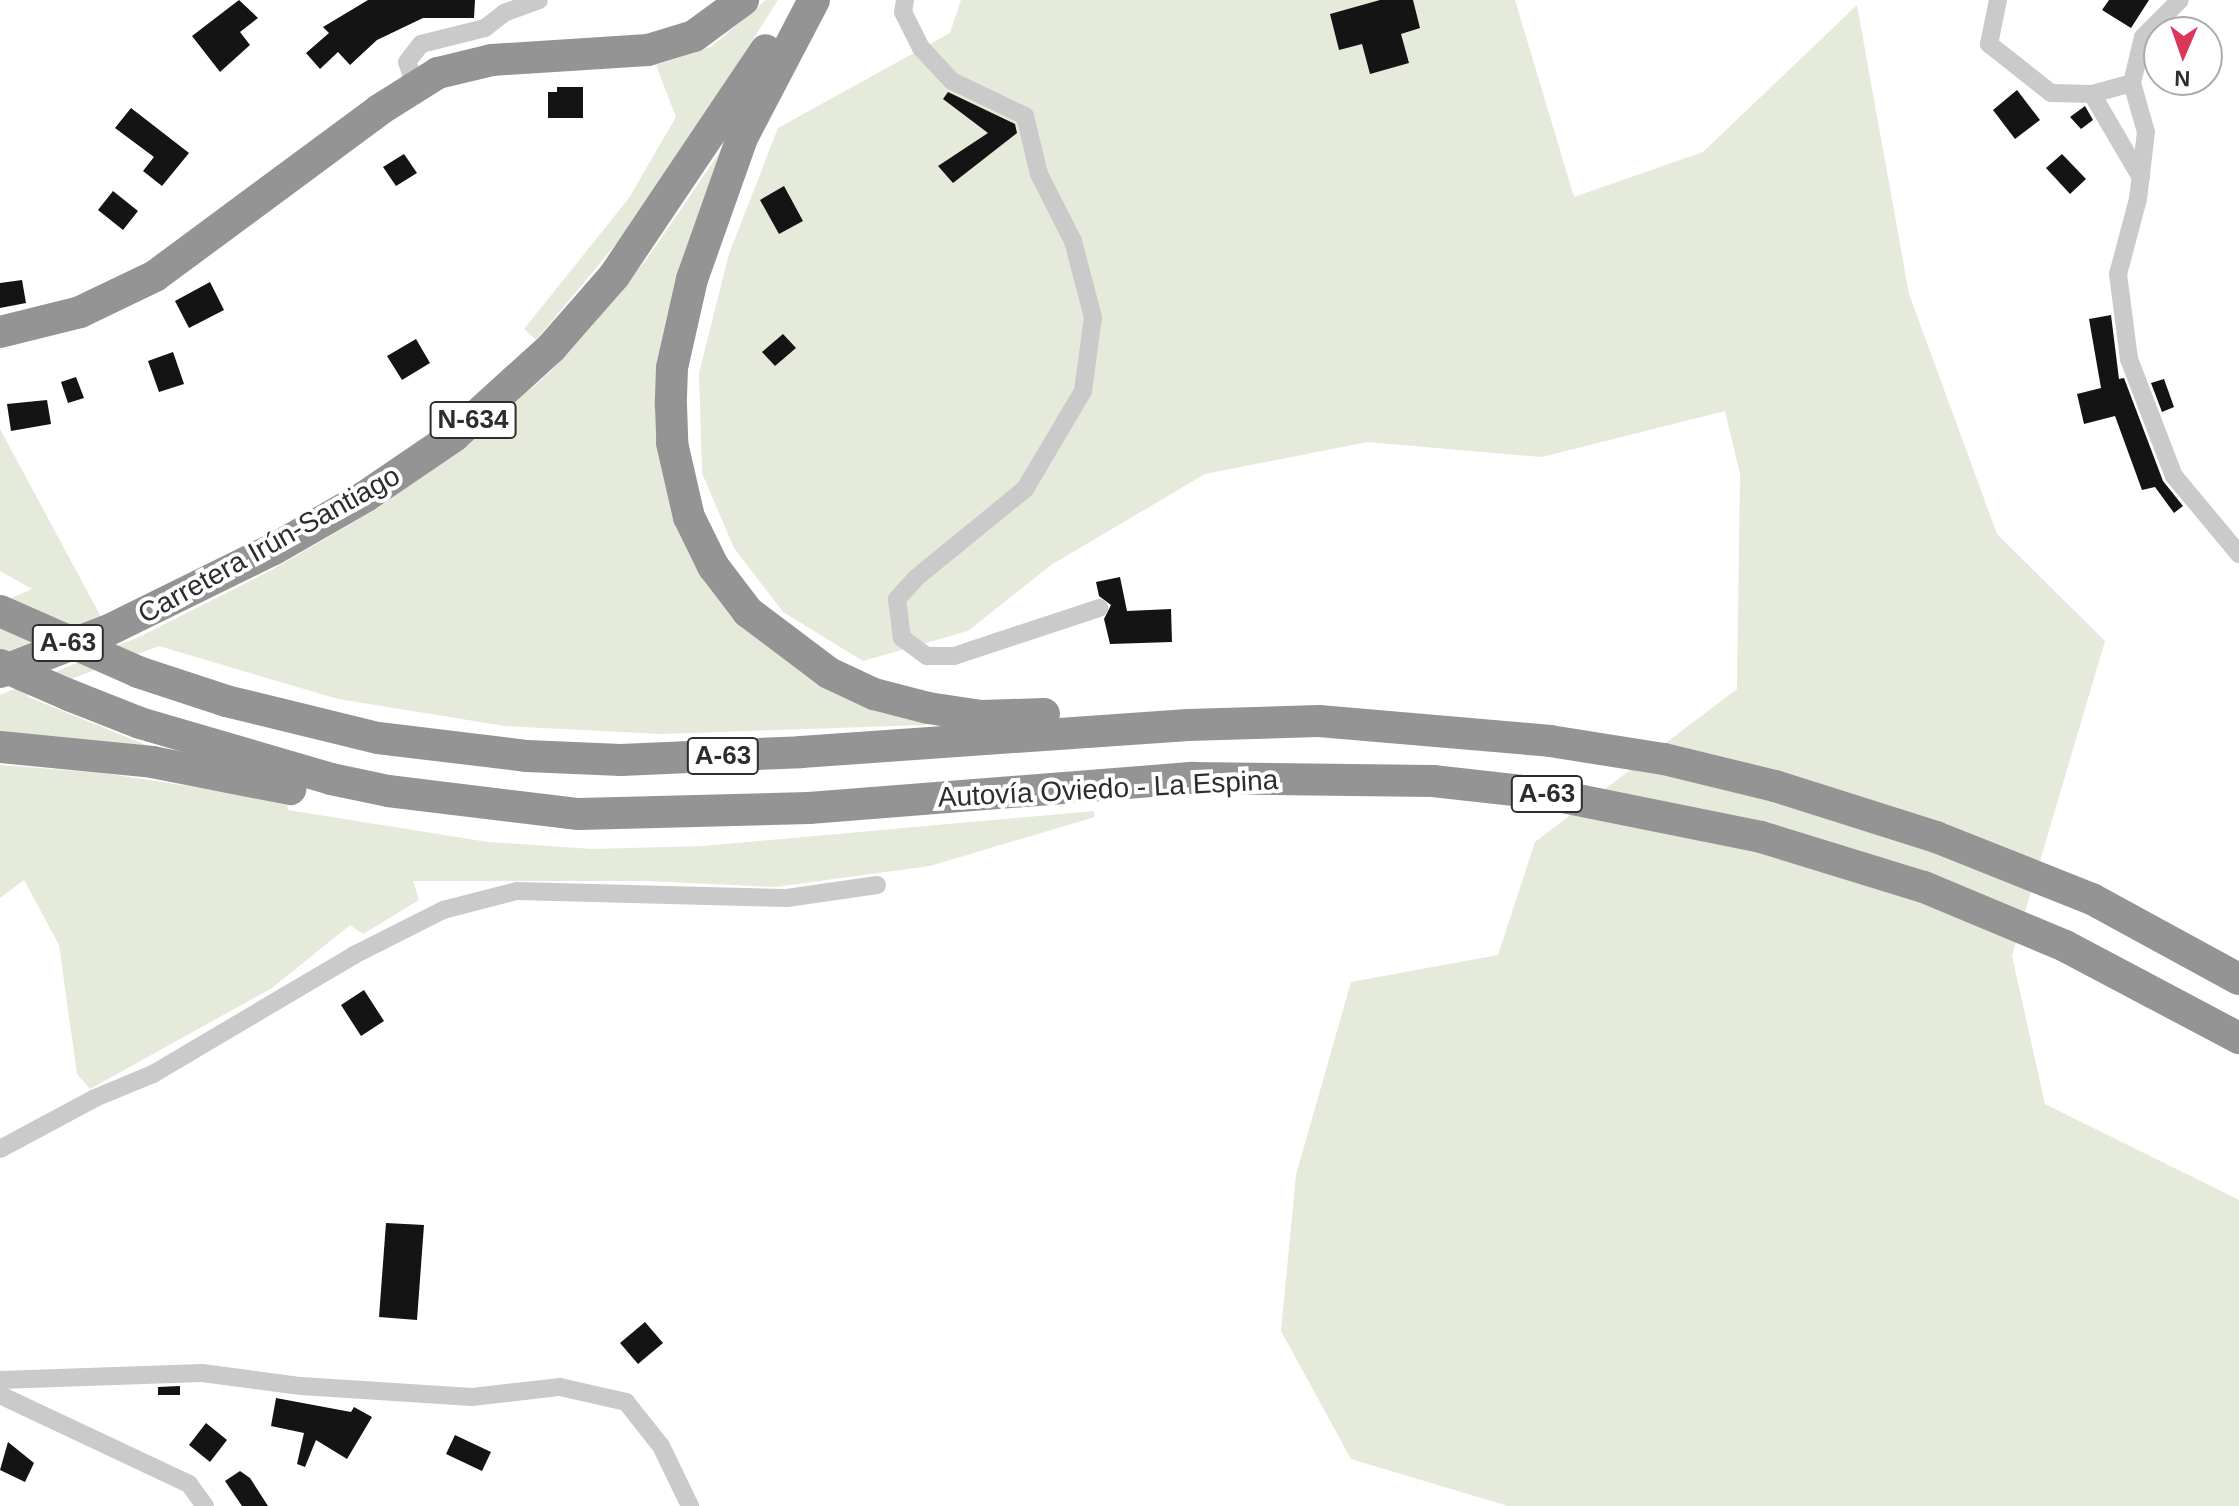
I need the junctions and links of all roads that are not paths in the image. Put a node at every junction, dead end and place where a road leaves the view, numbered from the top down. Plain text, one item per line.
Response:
1 (539, 0) edge
2 (743, 0) edge
3 (804, 0) edge
4 (814, 0) edge
5 (905, 0) edge
6 (1998, 0) edge
7 (2180, 0) edge
8 (2132, 83) junction
9 (415, 85) junction
10 (2092, 94) junction
11 (2141, 178) junction
12 (0, 332) edge
13 (2239, 554) edge
14 (1099, 608) dead end
15 (0, 611) edge
16 (0, 665) edge
17 (0, 672) edge
18 (1319, 721) junction
19 (0, 747) edge
20 (809, 808) junction
21 (877, 885) dead end
22 (2239, 979) edge
23 (2239, 1038) edge
24 (0, 1149) edge
25 (0, 1380) edge
26 (0, 1395) edge
27 (205, 1506) edge
28 (690, 1506) edge

1 - 9 street
2 - 9 highway
3 - 17 highway, Carretera Irún-Santiago / N-634
4 - 18 highway
5 - 14 street
6 - 10 street
7 - 8 street
8 - 10 street
8 - 11 street
9 - 12 highway
10 - 11 street
11 - 13 street
15 - 18 highway, Autovía Oviedo - La Espina / A-63, bridge
16 - 20 highway, Autovía Oviedo - La Espina / A-63, bridge
18 - 22 highway, Autovía Oviedo - La Espina / A-63
19 - 20 highway
20 - 23 highway, Autovía Oviedo - La Espina / A-63
21 - 24 street
25 - 28 street
26 - 27 street

